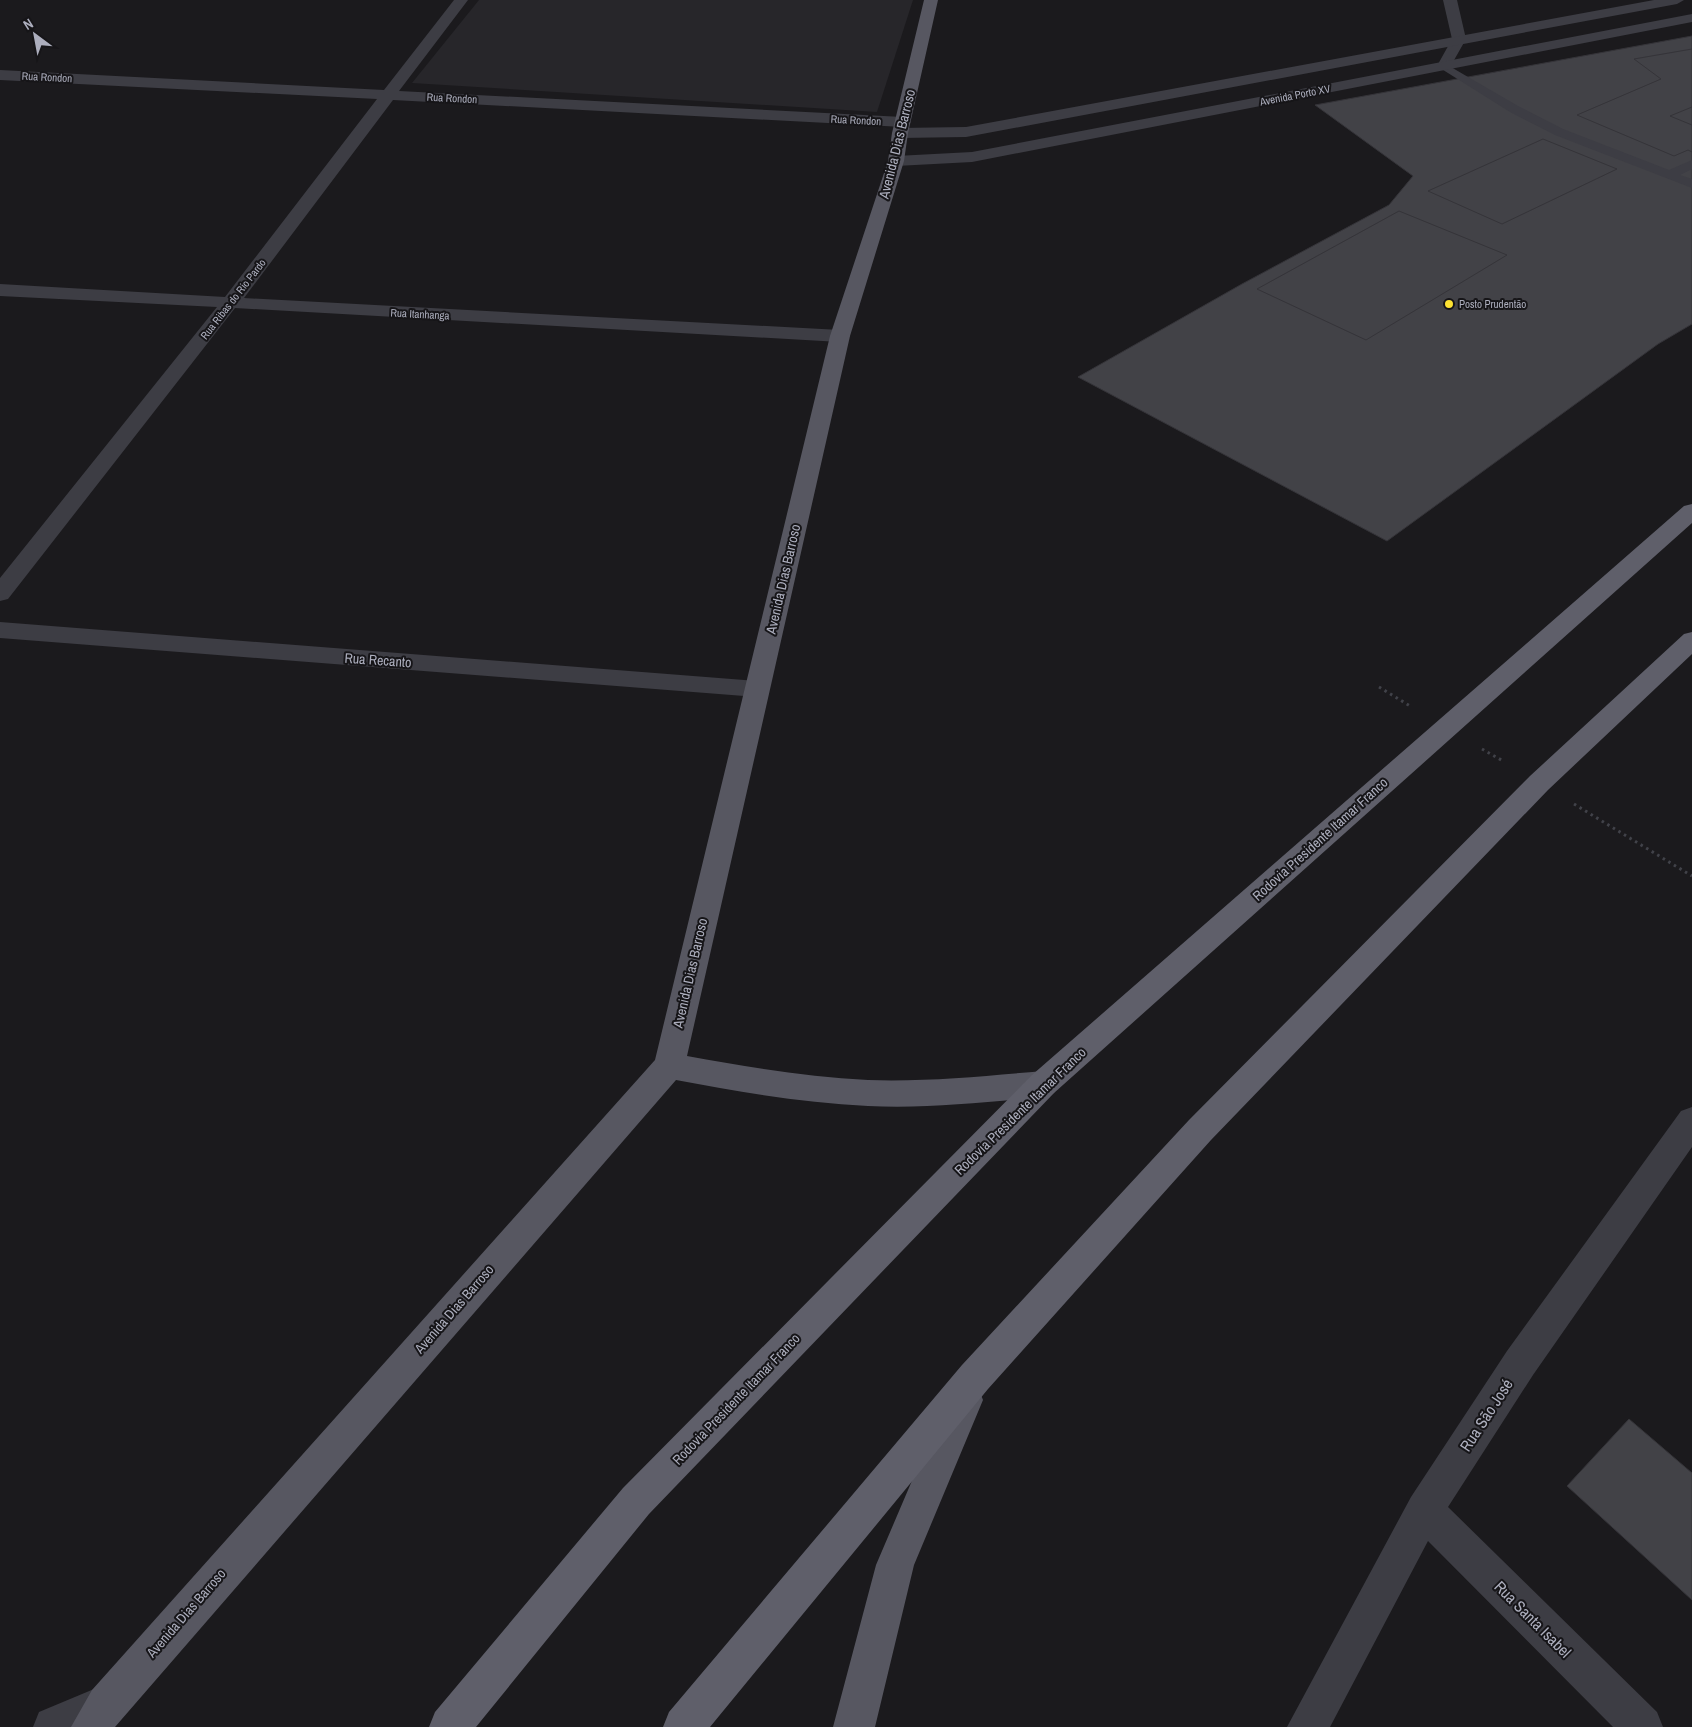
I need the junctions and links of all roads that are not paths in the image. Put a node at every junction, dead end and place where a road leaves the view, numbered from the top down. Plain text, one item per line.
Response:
1 (461, 0) edge
2 (932, 0) edge
3 (1450, 0) edge
4 (1675, 0) edge
5 (1692, 12) edge
6 (1692, 18) edge
7 (1459, 39) junction
8 (1444, 66) junction
9 (0, 75) edge
10 (1173, 93) junction
11 (390, 94) junction
12 (1202, 113) junction
13 (902, 128) junction
14 (896, 161) junction
15 (1692, 164) edge
16 (1669, 175) junction
17 (1692, 184) edge
18 (0, 290) edge
19 (230, 303) junction
20 (840, 336) junction
21 (1692, 512) edge
22 (0, 594) edge
23 (0, 630) edge
24 (1692, 640) edge
25 (756, 689) junction
26 (669, 1066) junction
27 (1043, 1084) junction
28 (1692, 1121) edge
29 (975, 1377) junction
30 (1424, 1510) junction
31 (99, 1716) edge
32 (54, 1727) edge
33 (450, 1727) edge
34 (684, 1727) edge
35 (854, 1727) edge
36 (1308, 1727) edge
37 (1642, 1727) edge

1 - 11 street, Rua Ribas do Rio Pardo
2 - 13 main road, Avenida Dias Barroso
3 - 7 street
4 - 5 street
4 - 7 street, Avenida Porto XV
6 - 8 street, Avenida Porto XV
7 - 8 street
7 - 10 street, Avenida Porto XV
8 - 12 street, Avenida Porto XV
8 - 16 lane
9 - 11 street, Rua Rondon
10 - 12 street
10 - 13 street, Avenida Porto XV
11 - 13 street, Rua Rondon
11 - 19 street, Rua Ribas do Rio Pardo
12 - 14 street, Avenida Porto XV
13 - 14 main road, Avenida Dias Barroso
14 - 20 main road, Avenida Dias Barroso
15 - 16 lane
16 - 17 lane
18 - 19 street, Rua Itanhanga
19 - 20 street, Rua Itanhanga
19 - 22 street, Rua Ribas do Rio Pardo
20 - 25 main road, Avenida Dias Barroso
21 - 27 highway, Rodovia Presidente Itamar Franco
23 - 25 street, Rua Recanto
24 - 29 highway
25 - 26 main road, Avenida Dias Barroso
26 - 27 main road
26 - 31 main road, Avenida Dias Barroso
27 - 33 highway, Rodovia Presidente Itamar Franco
28 - 30 street, Rua São José
29 - 34 highway
29 - 35 main road
30 - 36 street, Rua São José
30 - 37 street, Rua Santa Isabel
31 - 32 street, Avenida Dias Barroso

